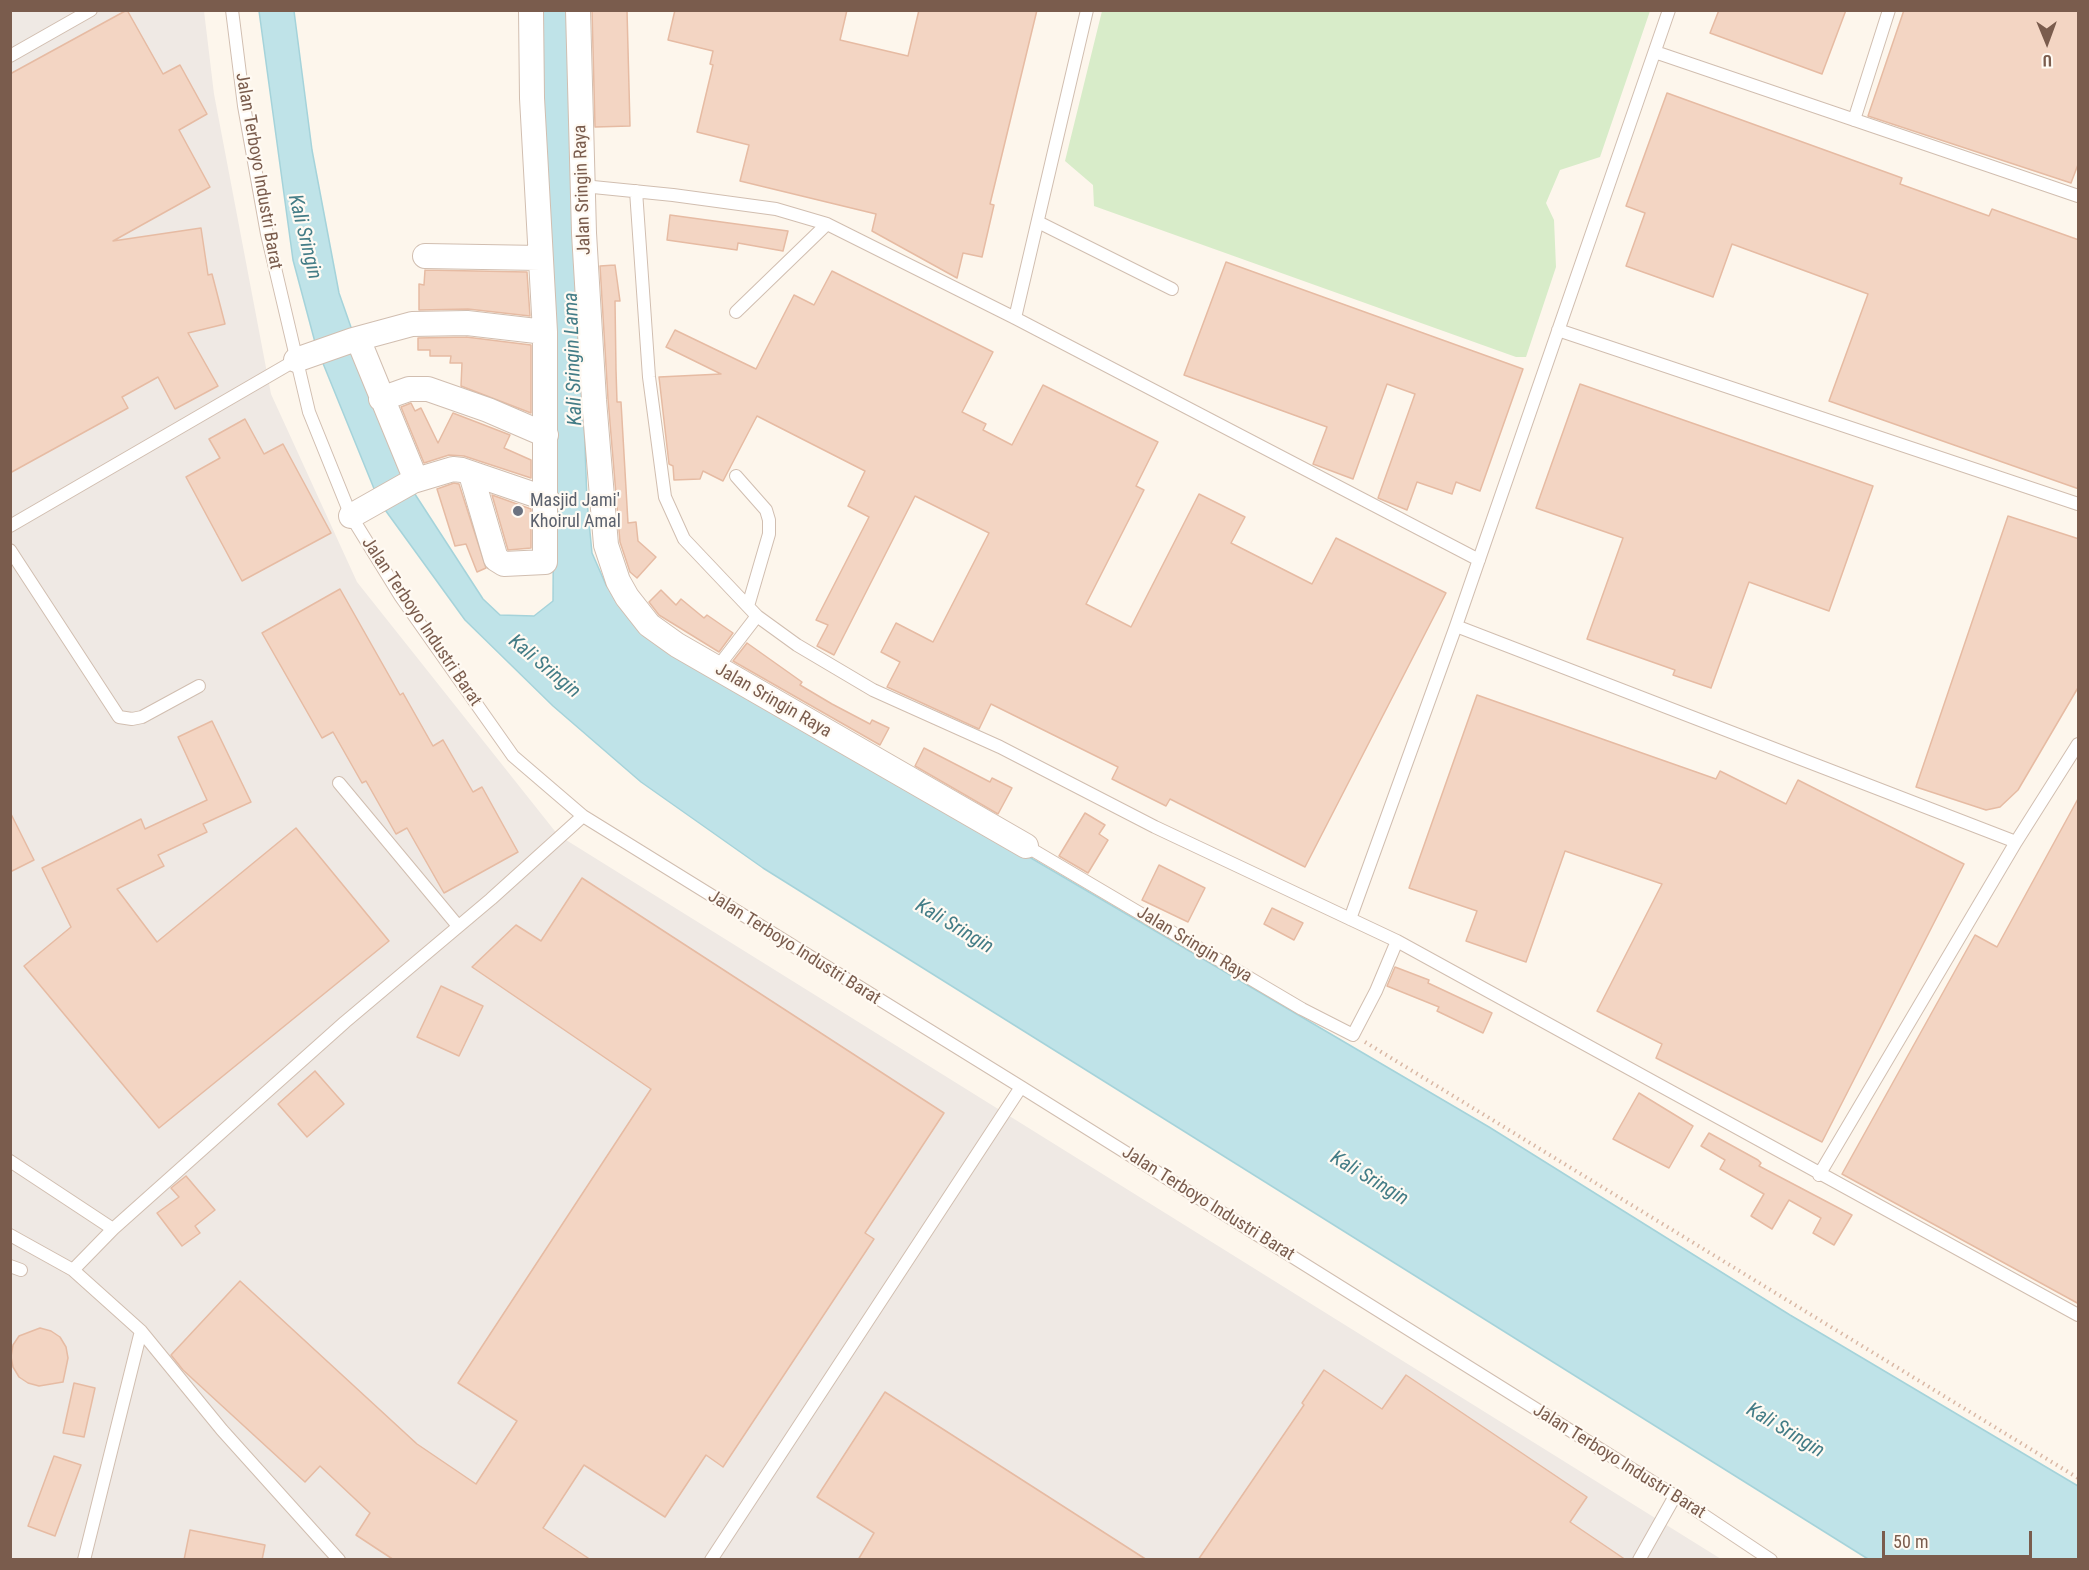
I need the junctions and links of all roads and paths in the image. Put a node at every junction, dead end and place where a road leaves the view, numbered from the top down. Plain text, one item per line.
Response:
1 (91, 10) edge
2 (232, 10) edge
3 (531, 10) edge
4 (578, 10) edge
5 (1087, 10) edge
6 (1669, 10) edge
7 (1889, 10) edge
8 (1654, 52) junction
9 (10, 57) edge
10 (1854, 120) junction
11 (583, 186) junction
12 (636, 191) junction
13 (2079, 196) edge
14 (1038, 222) junction
15 (827, 224) junction
16 (425, 256) dead end
17 (540, 258) junction
18 (1172, 289) dead end
19 (736, 312) dead end
20 (1015, 318) junction
21 (1558, 330) junction
22 (546, 332) junction
23 (356, 340) junction
24 (303, 357) junction
25 (381, 399) junction
26 (546, 435) junction
27 (471, 474) junction
28 (736, 476) dead end
29 (414, 480) junction
30 (547, 499) junction
31 (2079, 504) edge
32 (356, 512) junction
33 (10, 526) edge
34 (10, 550) edge
35 (1479, 560) junction
36 (748, 606) junction
37 (758, 616) junction
38 (1456, 626) junction
39 (717, 668) junction
40 (198, 686) dead end
41 (2079, 744) edge
42 (339, 783) dead end
43 (583, 816) junction
44 (2016, 842) junction
45 (1026, 846) joint
46 (1350, 919) junction
47 (458, 926) junction
48 (1397, 941) junction
49 (1353, 1035) junction
50 (1021, 1086) junction
51 (10, 1161) edge
52 (1819, 1175) junction
53 (113, 1229) junction
54 (10, 1235) edge
55 (73, 1270) junction
56 (2079, 1315) edge
57 (141, 1331) junction
58 (2079, 1478) edge
59 (1675, 1496) junction
60 (84, 1560) edge
61 (339, 1560) edge
62 (711, 1560) edge
63 (1639, 1560) edge
64 (1771, 1560) edge

1 - 9 lane
2 - 24 lane, Jalan Terboyo Industri Barat
3 - 17 street
4 - 11 street, Jalan Sringin Raya
5 - 14 lane
6 - 8 lane
7 - 10 lane
8 - 10 lane
8 - 21 lane
10 - 13 lane
11 - 12 lane
11 - 39 street, Jalan Sringin Raya
12 - 15 lane
12 - 36 lane
14 - 18 lane
14 - 20 lane
15 - 19 lane
15 - 20 lane
16 - 17 street
17 - 22 street
20 - 35 lane
21 - 31 lane
21 - 35 lane
22 - 23 street
22 - 26 street
23 - 24 street
23 - 25 street
24 - 32 lane, Jalan Terboyo Industri Barat
24 - 33 lane
25 - 26 street
25 - 29 street
26 - 30 street
27 - 29 street
27 - 30 street
27 - 30 street
28 - 36 lane
29 - 32 street
32 - 43 lane, Jalan Terboyo Industri Barat
34 - 40 lane
35 - 38 lane
36 - 37 lane
37 - 39 lane
37 - 46 lane
38 - 44 lane
38 - 46 lane
39 - 45 street, Jalan Sringin Raya
41 - 44 lane
42 - 47 lane
43 - 47 lane
43 - 50 lane, Jalan Terboyo Industri Barat
44 - 52 lane
45 - 49 lane, Jalan Sringin Raya
46 - 48 lane
47 - 53 lane
48 - 49 lane
48 - 52 lane
49 - 58 path
50 - 59 lane, Jalan Terboyo Industri Barat
50 - 62 lane
51 - 53 lane
52 - 56 lane
53 - 55 lane
54 - 55 lane
55 - 57 lane
57 - 60 lane
57 - 61 lane
59 - 63 lane
59 - 64 lane, Jalan Terboyo Industri Barat

